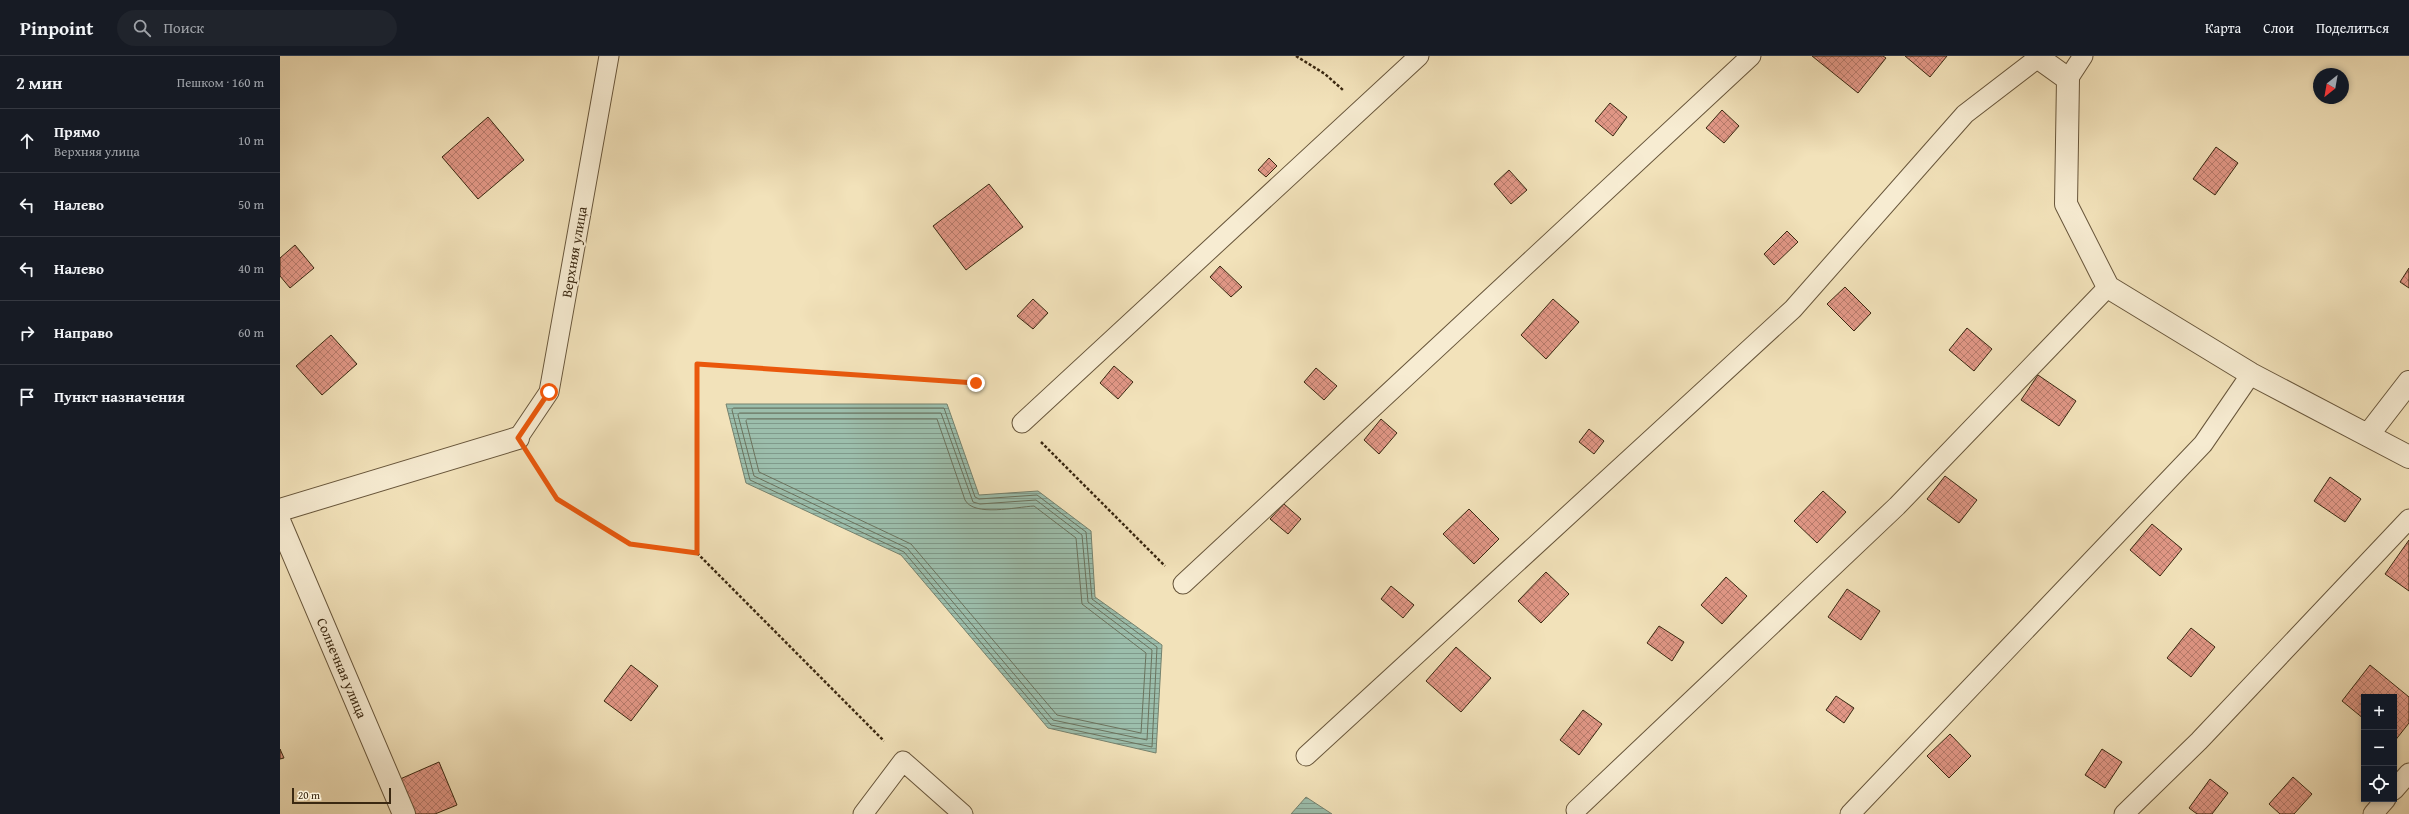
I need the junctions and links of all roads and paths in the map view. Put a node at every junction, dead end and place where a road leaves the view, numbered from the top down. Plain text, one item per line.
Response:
1 (609, 56) edge
2 (1296, 56) edge
3 (1419, 56) edge
4 (1751, 56) edge
5 (2083, 56) edge
6 (2037, 57) edge
7 (2068, 79) junction
8 (1362, 107) junction
9 (2108, 287) junction
10 (2251, 374) junction
11 (2409, 382) edge
12 (976, 383) dead end
13 (1022, 423) joint
14 (2368, 435) junction
15 (518, 438) junction
16 (2409, 457) edge
17 (280, 510) edge
18 (2409, 519) edge
19 (280, 522) edge
20 (697, 553) junction
21 (1183, 584) joint
22 (1306, 756) dead end
23 (903, 761) junction
24 (2409, 773) edge
25 (2397, 787) edge
26 (2383, 802) edge
27 (1576, 810) dead end
28 (404, 814) edge
29 (863, 814) edge
30 (963, 814) edge
31 (1850, 814) edge
32 (2124, 814) edge
33 (2373, 814) edge

1 - 15 lane, Верхняя улица
2 - 8 path
3 - 8 lane
4 - 21 lane
5 - 7 lane
6 - 7 street
6 - 22 lane
7 - 9 street
8 - 13 lane
9 - 10 street
9 - 27 lane
10 - 14 street
10 - 31 lane
11 - 14 street
12 - 20 path
13 - 21 path
14 - 16 street
15 - 17 street
15 - 20 path
18 - 32 lane
19 - 28 street, Солнечная улица
20 - 23 path
23 - 29 lane
23 - 30 lane
24 - 25 lane
26 - 33 lane

